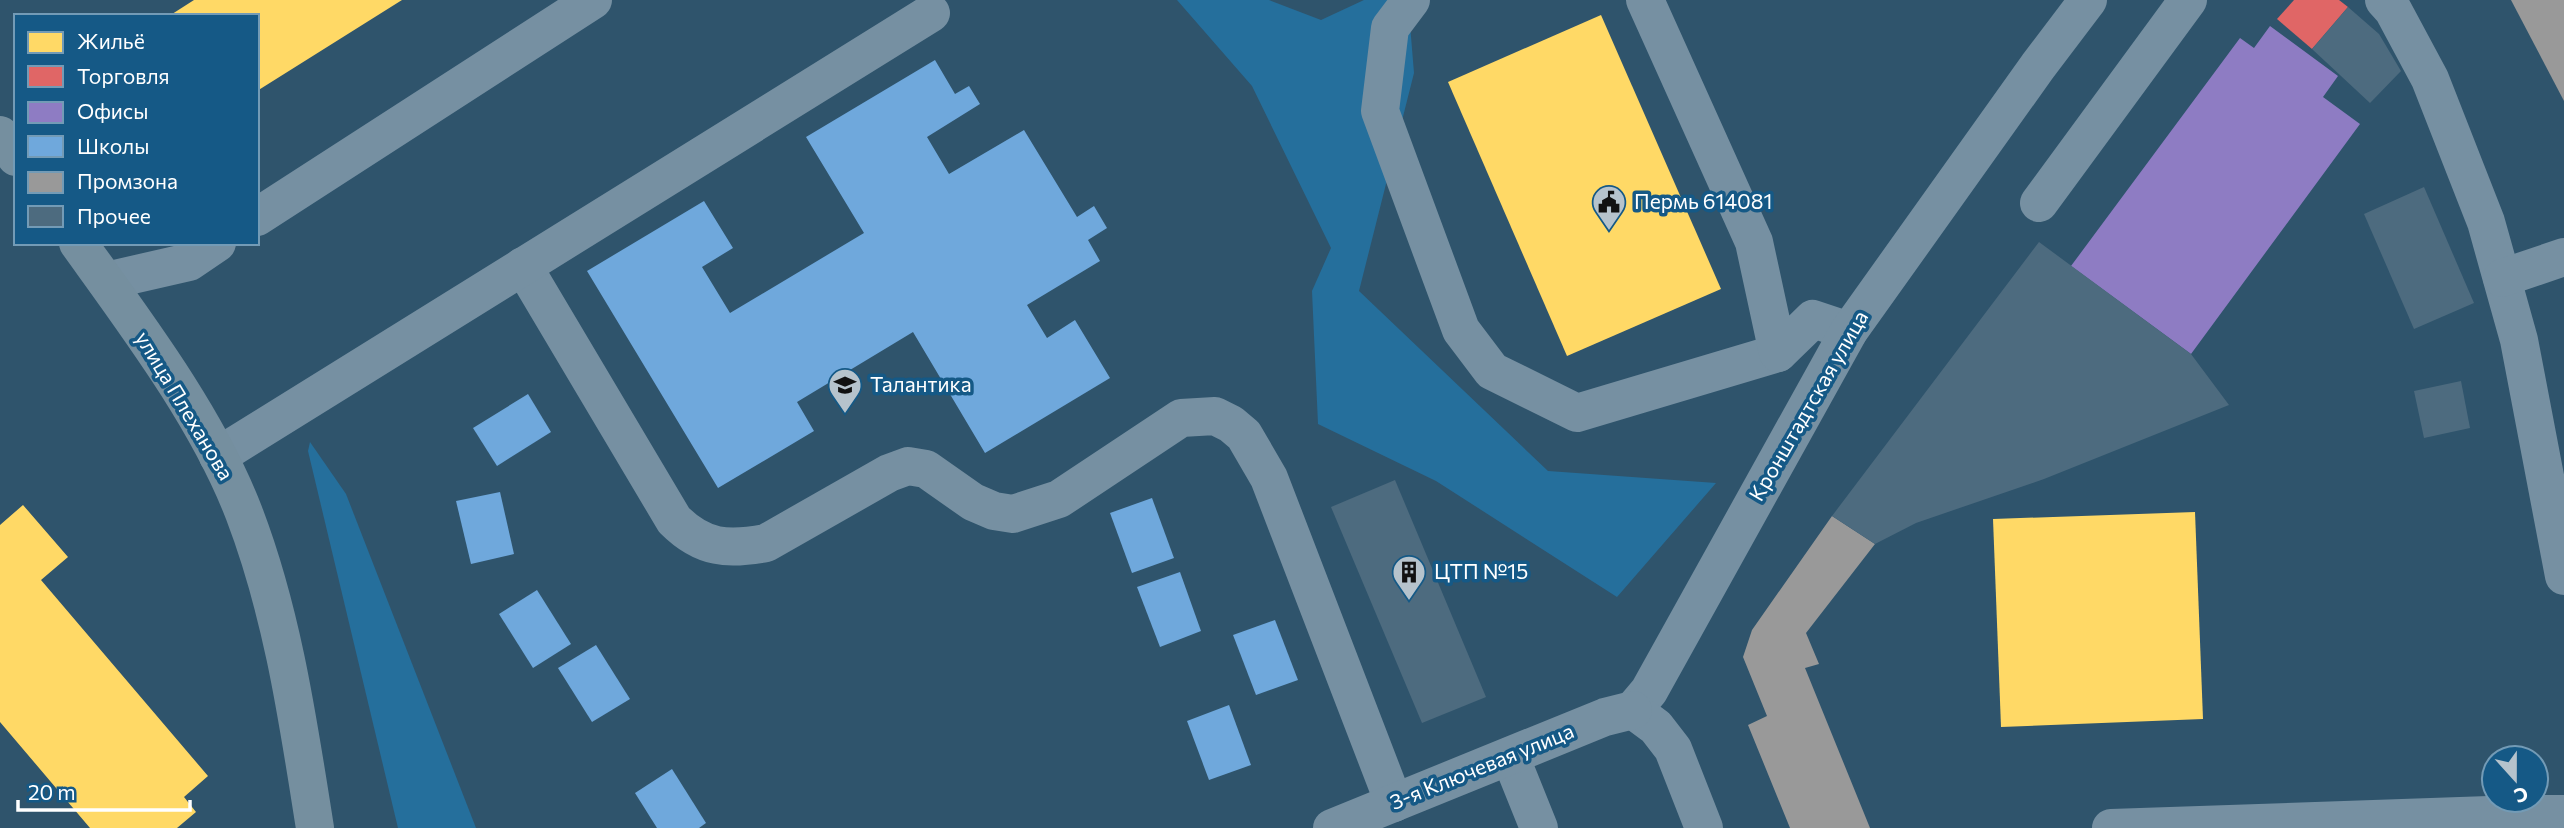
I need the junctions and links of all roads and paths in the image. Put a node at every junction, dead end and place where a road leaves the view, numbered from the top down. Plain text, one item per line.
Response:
1 (593, 0) edge
2 (1411, 0) edge
3 (1645, 0) edge
4 (2088, 0) edge
5 (2188, 0) edge
6 (2385, 0) edge
7 (931, 13) dead end
8 (0, 135) edge
9 (14, 154) edge
10 (2039, 202) dead end
11 (259, 216) edge
12 (79, 245) edge
13 (214, 245) edge
14 (2564, 257) edge
15 (523, 266) junction
16 (2502, 278) junction
17 (106, 281) junction
18 (1849, 331) junction
19 (1778, 353) junction
20 (218, 456) junction
21 (2564, 576) edge
22 (1633, 710) junction
23 (1510, 756) junction
24 (1394, 803) junction
25 (2564, 814) edge
26 (315, 828) edge
27 (1332, 828) edge
28 (1539, 828) edge
29 (1704, 828) edge
30 (2112, 828) edge

1 - 11 street
2 - 19 street
3 - 19 street
4 - 18 street, Кронштадтская улица
5 - 10 street
6 - 16 street
7 - 15 street
8 - 9 main road
12 - 17 main road, улица Плеханова
13 - 17 street
14 - 16 street
15 - 20 street
15 - 24 street
16 - 21 street
17 - 20 main road, улица Плеханова
18 - 19 street
18 - 22 street, Кронштадтская улица
20 - 26 main road, улица Плеханова
22 - 23 street, 3-я Ключевая улица
22 - 29 street
23 - 24 street, 3-я Ключевая улица
23 - 28 street
24 - 27 street, 3-я Ключевая улица
25 - 30 street

